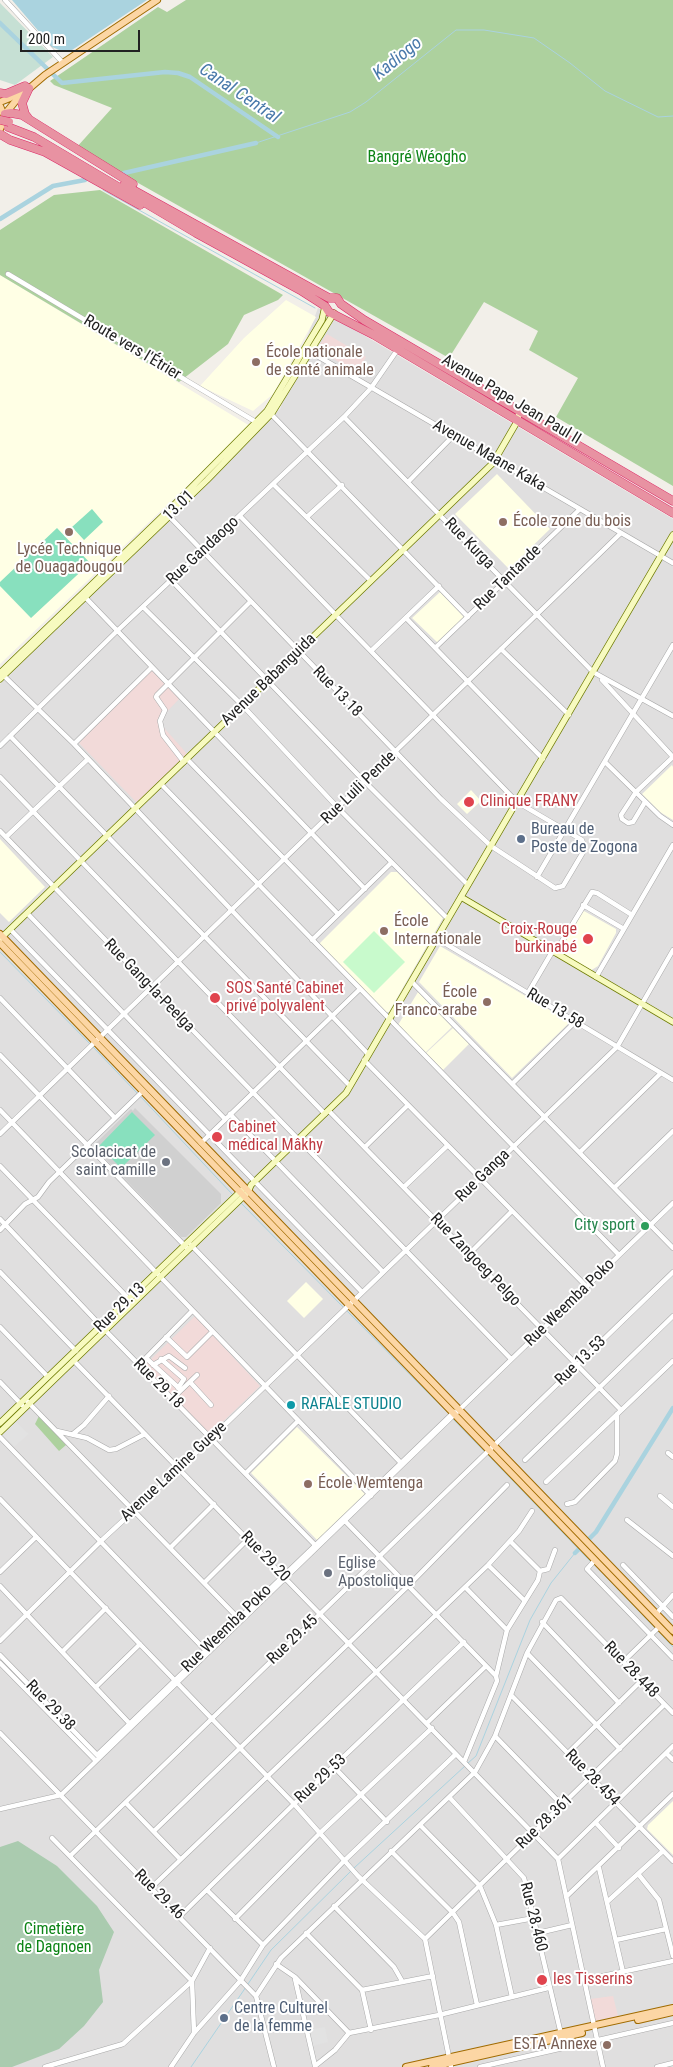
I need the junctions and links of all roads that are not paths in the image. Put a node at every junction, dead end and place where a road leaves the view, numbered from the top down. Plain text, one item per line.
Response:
1 (5, 0) edge
2 (157, 0) edge
3 (63, 63) junction
4 (27, 87) junction
5 (0, 93) edge
6 (0, 104) edge
7 (2, 117) edge
8 (36, 124) junction
9 (4, 126) edge
10 (0, 134) edge
11 (202, 227) junction
12 (196, 233) junction
13 (8, 274) dead end
14 (329, 298) junction
15 (341, 304) junction
16 (324, 306) junction
17 (334, 313) junction
18 (398, 348) junction
19 (307, 350) junction
20 (371, 388) junction
21 (519, 410) junction
22 (269, 412) junction
23 (344, 417) junction
24 (518, 420) junction
25 (256, 422) junction
26 (454, 435) junction
27 (308, 451) junction
28 (496, 460) junction
29 (409, 480) junction
30 (274, 485) junction
31 (342, 485) junction
32 (673, 501) edge
33 (580, 509) junction
34 (673, 513) edge
35 (167, 514) junction
36 (440, 515) junction
37 (240, 516) junction
38 (308, 516) junction
39 (621, 533) junction
40 (673, 534) edge
41 (404, 549) junction
42 (201, 551) junction
43 (660, 557) junction
44 (673, 564) edge
45 (171, 580) junction
46 (371, 581) junction
47 (505, 581) junction
48 (439, 586) junction
49 (83, 595) junction
50 (250, 602) junction
51 (143, 607) junction
52 (537, 615) junction
53 (336, 616) junction
54 (468, 616) junction
55 (406, 618) junction
56 (117, 631) junction
57 (220, 631) junction
58 (673, 645) edge
59 (436, 647) junction
60 (501, 649) junction
61 (371, 651) junction
62 (671, 651) edge
63 (298, 652) junction
64 (194, 656) junction
65 (151, 668) junction
66 (593, 672) junction
67 (1, 675) edge
68 (599, 677) junction
69 (268, 681) junction
70 (468, 682) junction
71 (167, 683) junction
72 (643, 698) junction
73 (243, 706) junction
74 (38, 709) junction
75 (633, 714) junction
76 (433, 715) junction
77 (568, 715) junction
78 (673, 716) edge
79 (215, 732) junction
80 (10, 736) junction
81 (74, 744) junction
82 (0, 746) edge
83 (396, 752) junction
84 (673, 757) edge
85 (88, 758) junction
86 (543, 759) junction
87 (186, 760) junction
88 (605, 762) junction
89 (0, 777) edge
90 (364, 782) junction
91 (161, 784) junction
92 (59, 786) junction
93 (636, 792) junction
94 (517, 802) junction
95 (646, 802) junction
96 (338, 808) junction
97 (135, 809) junction
98 (34, 812) junction
99 (673, 825) edge
100 (565, 830) junction
101 (0, 831) edge
102 (312, 833) junction
103 (106, 836) junction
104 (6, 837) junction
105 (673, 845) edge
106 (491, 846) junction
107 (285, 860) junction
108 (82, 861) junction
109 (392, 863) junction
110 (537, 877) junction
111 (468, 885) junction
112 (258, 886) junction
113 (364, 888) junction
114 (53, 889) junction
115 (462, 897) junction
116 (583, 905) junction
117 (232, 911) junction
118 (27, 913) junction
119 (338, 914) junction
120 (632, 915) junction
121 (448, 919) junction
122 (10, 929) junction
123 (624, 929) junction
124 (204, 936) junction
125 (1, 938) edge
126 (436, 938) junction
127 (312, 940) junction
128 (554, 952) junction
129 (672, 954) edge
130 (180, 962) junction
131 (596, 977) junction
132 (412, 982) junction
133 (151, 989) junction
134 (360, 989) junction
135 (528, 993) junction
136 (0, 998) edge
137 (642, 1004) junction
138 (124, 1015) junction
139 (332, 1015) junction
140 (389, 1020) junction
141 (576, 1021) junction
142 (673, 1022) edge
143 (108, 1031) junction
144 (99, 1040) junction
145 (306, 1042) junction
146 (617, 1047) junction
147 (368, 1054) junction
148 (0, 1055) edge
149 (364, 1060) junction
150 (279, 1067) junction
151 (67, 1069) junction
152 (661, 1073) junction
153 (673, 1080) edge
154 (512, 1084) junction
155 (350, 1086) junction
156 (143, 1091) junction
157 (252, 1092) junction
158 (40, 1096) junction
159 (408, 1104) junction
160 (0, 1110) edge
161 (327, 1112) junction
162 (230, 1114) junction
163 (544, 1117) junction
164 (115, 1118) junction
165 (226, 1119) junction
166 (12, 1123) junction
167 (673, 1131) edge
168 (0, 1134) edge
169 (209, 1135) junction
170 (298, 1140) junction
171 (202, 1142) junction
172 (88, 1146) junction
173 (447, 1146) junction
174 (365, 1147) junction
175 (512, 1147) junction
176 (580, 1152) junction
177 (276, 1162) junction
178 (0, 1166) edge
179 (60, 1172) junction
180 (480, 1178) junction
181 (253, 1183) junction
182 (404, 1187) junction
183 (614, 1187) junction
184 (244, 1192) junction
185 (34, 1200) junction
186 (673, 1203) edge
187 (512, 1211) junction
188 (0, 1219) edge
189 (436, 1221) junction
190 (5, 1224) junction
191 (650, 1224) junction
192 (0, 1230) edge
193 (188, 1246) junction
194 (673, 1248) edge
195 (406, 1250) junction
196 (469, 1254) junction
197 (620, 1255) junction
198 (0, 1272) edge
199 (383, 1272) junction
200 (673, 1272) edge
201 (157, 1276) junction
202 (587, 1287) junction
203 (362, 1292) junction
204 (129, 1299) junction
205 (351, 1302) junction
206 (192, 1311) junction
207 (673, 1316) edge
208 (0, 1327) edge
209 (103, 1328) junction
210 (542, 1330) junction
211 (212, 1332) junction
212 (166, 1337) junction
213 (76, 1351) junction
214 (297, 1355) junction
215 (146, 1358) junction
216 (511, 1358) junction
217 (161, 1359) junction
218 (74, 1361) junction
219 (673, 1361) edge
220 (139, 1365) junction
221 (153, 1365) junction
222 (577, 1366) junction
223 (185, 1368) dead end
224 (197, 1375) dead end
225 (48, 1378) junction
226 (0, 1382) edge
227 (190, 1382) junction
228 (265, 1386) junction
229 (598, 1388) junction
230 (180, 1389) junction
231 (108, 1396) junction
232 (173, 1398) junction
233 (25, 1403) junction
234 (211, 1405) dead end
235 (618, 1411) junction
236 (456, 1412) junction
237 (298, 1421) junction
238 (0, 1423) edge
239 (56, 1431) junction
240 (0, 1432) edge
241 (73, 1434) junction
242 (145, 1434) junction
243 (0, 1437) edge
244 (211, 1437) junction
245 (492, 1448) junction
246 (668, 1453) dead end
247 (673, 1458) edge
248 (525, 1460) dead end
249 (402, 1464) junction
250 (179, 1469) junction
251 (246, 1473) junction
252 (546, 1482) dead end
253 (507, 1485) dead end
254 (369, 1495) junction
255 (660, 1496) dead end
256 (0, 1499) edge
257 (214, 1504) junction
258 (567, 1504) dead end
259 (673, 1507) edge
260 (135, 1511) junction
261 (532, 1511) dead end
262 (627, 1520) dead end
263 (345, 1521) junction
264 (36, 1537) junction
265 (248, 1539) junction
266 (102, 1540) junction
267 (510, 1541) junction
268 (316, 1546) junction
269 (171, 1547) junction
270 (555, 1550) dead end
271 (591, 1551) junction
272 (673, 1556) edge
273 (380, 1557) junction
274 (595, 1560) junction
275 (488, 1565) junction
276 (623, 1565) dead end
277 (540, 1571) junction
278 (0, 1572) edge
279 (70, 1572) junction
280 (284, 1577) junction
281 (204, 1582) junction
282 (0, 1586) edge
283 (408, 1586) junction
284 (465, 1587) junction
285 (673, 1595) edge
286 (525, 1601) junction
287 (663, 1606) junction
288 (106, 1608) junction
289 (27, 1614) junction
290 (320, 1614) junction
291 (436, 1615) junction
292 (654, 1616) junction
293 (673, 1617) edge
294 (240, 1620) junction
295 (542, 1622) junction
296 (659, 1627) junction
297 (507, 1630) junction
298 (673, 1631) edge
299 (650, 1635) junction
300 (0, 1641) edge
301 (673, 1641) edge
302 (348, 1642) junction
303 (464, 1642) junction
304 (140, 1644) junction
305 (63, 1651) junction
306 (207, 1651) junction
307 (527, 1653) junction
308 (0, 1655) edge
309 (673, 1658) edge
310 (624, 1662) junction
311 (0, 1663) edge
312 (486, 1666) junction
313 (376, 1671) junction
314 (496, 1676) junction
315 (642, 1680) junction
316 (174, 1682) junction
317 (96, 1687) junction
318 (510, 1695) junction
319 (404, 1699) junction
320 (619, 1703) junction
321 (664, 1705) junction
322 (673, 1713) edge
323 (210, 1719) junction
324 (428, 1723) junction
325 (131, 1725) junction
326 (597, 1725) junction
327 (432, 1728) junction
328 (0, 1733) edge
329 (495, 1736) junction
330 (673, 1746) edge
331 (239, 1748) junction
332 (620, 1749) junction
333 (568, 1753) junction
334 (666, 1753) junction
335 (456, 1754) junction
336 (97, 1758) junction
337 (673, 1760) edge
338 (464, 1762) junction
339 (334, 1767) junction
340 (475, 1772) junction
341 (266, 1777) junction
342 (591, 1777) junction
343 (673, 1794) edge
344 (62, 1795) junction
345 (362, 1796) junction
346 (450, 1798) junction
347 (126, 1803) junction
348 (617, 1803) junction
349 (294, 1804) junction
350 (562, 1805) junction
351 (0, 1809) edge
352 (387, 1822) junction
353 (596, 1823) junction
354 (420, 1825) junction
355 (640, 1827) junction
356 (96, 1831) junction
357 (154, 1831) junction
358 (534, 1833) junction
359 (320, 1834) junction
360 (52, 1838) dead end
361 (619, 1848) junction
362 (391, 1851) junction
363 (663, 1851) junction
364 (70, 1856) junction
365 (508, 1858) junction
366 (558, 1858) junction
367 (180, 1859) junction
368 (673, 1861) edge
369 (345, 1862) junction
370 (599, 1868) junction
371 (639, 1875) junction
372 (360, 1877) junction
373 (480, 1886) junction
374 (152, 1887) junction
375 (207, 1890) junction
376 (566, 1898) junction
377 (607, 1902) junction
378 (334, 1906) junction
379 (454, 1913) junction
380 (180, 1916) junction
381 (534, 1918) junction
382 (235, 1920) junction
383 (496, 1925) junction
384 (572, 1925) junction
385 (666, 1929) junction
386 (538, 1932) junction
387 (306, 1933) junction
388 (425, 1939) junction
389 (616, 1940) junction
390 (262, 1945) junction
391 (210, 1948) junction
392 (673, 1956) edge
393 (673, 1961) edge
394 (276, 1964) junction
395 (623, 1972) junction
396 (433, 1976) junction
397 (295, 1977) junction
398 (241, 1980) junction
399 (584, 1980) junction
400 (402, 1981) junction
401 (192, 1982) junction
402 (548, 1988) junction
403 (362, 1990) junction
404 (256, 1996) junction
405 (512, 1997) junction
406 (478, 2005) junction
407 (673, 2008) edge
408 (673, 2012) edge
409 (439, 2015) junction
410 (673, 2023) edge
411 (594, 2028) junction
412 (370, 2030) junction
413 (194, 2033) junction
414 (349, 2033) junction
415 (560, 2034) junction
416 (597, 2040) junction
417 (450, 2063) edge
418 (673, 2064) edge
419 (493, 2065) edge
420 (57, 2066) edge
421 (315, 2066) edge
422 (45, 2067) edge
423 (170, 2067) edge
424 (274, 2067) edge
425 (406, 2067) edge
426 (432, 2067) edge
427 (480, 2067) edge
428 (603, 2067) edge
429 (658, 2067) edge

1 - 3 street
2 - 3 main road
3 - 4 main road
4 - 5 highway
4 - 6 main road
4 - 7 main road
4 - 8 highway
6 - 7 main road
7 - 8 highway
7 - 9 highway, bridge
8 - 11 highway
9 - 11 highway
9 - 12 highway
10 - 12 highway
11 - 14 highway, Avenue Pape Jean Paul II
12 - 16 highway, Avenue Pape Jean Paul II
13 - 25 street, Route vers l'Étrier
14 - 15 highway, Avenue Pape Jean Paul II
14 - 16 highway
15 - 17 highway
15 - 21 highway, Avenue Pape Jean Paul II
16 - 17 highway, Avenue Pape Jean Paul II
16 - 19 street, 13.01
17 - 18 highway, Avenue Pape Jean Paul II
17 - 19 street, 13.01
18 - 20 street, Rue Gandaogo
18 - 24 highway, Avenue Pape Jean Paul II
19 - 20 street, Avenue Maane Kaka
19 - 22 street, 13.01
20 - 23 street, Rue Gandaogo
20 - 26 street, Avenue Maane Kaka
21 - 24 street, Avenue Babanguida
21 - 32 highway, Avenue Pape Jean Paul II
22 - 25 street, 13.01
22 - 27 street
22 - 35 street, 13.01
23 - 27 street, Rue Gandaogo
23 - 29 street, Rue Kurga
24 - 28 street, Avenue Babanguida
24 - 34 highway, Avenue Pape Jean Paul II
25 - 35 street, 13.01
26 - 28 street, Avenue Maane Kaka
26 - 29 street
27 - 30 street, Rue Gandaogo
27 - 31 street
28 - 33 street, Avenue Maane Kaka
28 - 36 street, Avenue Babanguida
29 - 36 street, Rue Kurga
30 - 37 street, Rue Gandaogo
30 - 38 street
31 - 38 street
31 - 41 street
33 - 39 street, Avenue Maane Kaka
33 - 47 street, Rue Tantande
35 - 42 street, Rue 13.18
35 - 49 street, 13.01
36 - 41 street, Avenue Babanguida
36 - 47 street, Rue Kurga
37 - 42 street, Rue Gandaogo
37 - 53 street
38 - 46 street
39 - 43 street, Avenue Maane Kaka
39 - 52 street, Rue Luili Pende
40 - 43 street
41 - 46 street, Avenue Babanguida
41 - 48 street
42 - 45 street, Rue Gandaogo
42 - 50 street, Rue 13.18
43 - 44 street, Avenue Maane Kaka
43 - 66 street
45 - 51 street, Rue Gandaogo
45 - 57 street
46 - 53 street, Avenue Babanguida
47 - 52 street, Rue Kurga
47 - 54 street, Rue Tantande
48 - 54 street
48 - 55 street
49 - 56 street
49 - 67 street, 13.01
50 - 57 street
50 - 63 street, Rue 13.18
51 - 56 street, Rue Gandaogo
51 - 64 street
52 - 60 street, Rue Luili Pende
52 - 66 street, Rue Kurga
53 - 61 street
53 - 63 street, Avenue Babanguida
54 - 59 street, Rue Tantande
55 - 59 street
55 - 61 street
56 - 65 street
56 - 74 street, Rue Gandaogo
57 - 64 street
57 - 69 street
58 - 62 street
59 - 70 street
60 - 70 street, Rue Luili Pende
60 - 77 street
61 - 76 street
62 - 72 street
63 - 69 street, Avenue Babanguida
63 - 83 street, Rue 13.18
64 - 71 street
64 - 73 street
65 - 71 street
65 - 81 street
66 - 68 street, Rue Kurga
66 - 77 street
67 - 74 street
68 - 72 street
68 - 75 street
69 - 73 street, Avenue Babanguida
69 - 90 street
70 - 76 street, Rue Luili Pende
70 - 86 street
71 - 79 street
71 - 87 street
72 - 75 street
72 - 78 street
73 - 79 street, Avenue Babanguida
73 - 96 street
74 - 80 street, Rue Gandaogo
74 - 81 street
75 - 84 street
75 - 88 street
76 - 83 street, Rue Luili Pende
76 - 94 street
77 - 86 street
79 - 87 street, Avenue Babanguida
79 - 102 street
80 - 82 street, Rue Gandaogo
80 - 92 street
81 - 85 street
83 - 90 street, Rue Luili Pende
83 - 106 street, Rue 13.18
84 - 93 street
85 - 92 street
85 - 97 street
86 - 94 street
87 - 91 street, Avenue Babanguida
87 - 107 street
88 - 93 street
88 - 100 street
89 - 98 street, Rue Zangoeg Pelgo
90 - 96 street, Rue Luili Pende
90 - 111 street
91 - 97 street, Avenue Babanguida
91 - 112 street
92 - 98 street
92 - 103 street
93 - 95 street
93 - 95 street
94 - 100 street
94 - 106 street
95 - 99 street
96 - 102 street, Rue Luili Pende
96 - 109 street
97 - 103 street, Avenue Babanguida
97 - 117 street
98 - 104 street
98 - 108 street, Rue Zangoeg Pelgo
100 - 110 street
100 - 110 street, Rue 13.18
101 - 104 street, Rue Gang-la-Peelga
102 - 107 street, Rue Luili Pende
102 - 113 street
103 - 108 street, Avenue Babanguida
103 - 124 street
104 - 114 street, Rue Gang-la-Peelga
105 - 120 street
106 - 110 street, Rue 13.18
106 - 111 street
107 - 112 street, Rue Luili Pende
107 - 119 street
108 - 114 street, Avenue Babanguida
108 - 130 street, Rue Zangoeg Pelgo
109 - 113 street
109 - 121 street
111 - 115 street
112 - 117 street, Rue Luili Pende
112 - 127 street
113 - 119 street
114 - 118 street, Avenue Babanguida
114 - 133 street, Rue Gang-la-Peelga
115 - 121 street
115 - 128 street
116 - 120 street
116 - 123 street
116 - 128 street
117 - 124 street, Rue Luili Pende
117 - 139 street
118 - 122 street, Avenue Babanguida
118 - 138 street
119 - 127 street
120 - 123 street
121 - 126 street
122 - 125 street, Avenue Babanguida
122 - 143 street
123 - 131 street
124 - 130 street, Rue Luili Pende
124 - 145 street
125 - 144 main road
126 - 132 street
126 - 135 street, Rue 13.58
127 - 134 street
128 - 131 street
128 - 135 street
129 - 137 street
130 - 133 street, Rue Luili Pende
130 - 150 street, Rue Zangoeg Pelgo
131 - 137 street
132 - 140 street
132 - 154 street
133 - 138 street, Rue Luili Pende
133 - 157 street, Rue Gang-la-Peelga
134 - 139 street
134 - 140 street
135 - 141 street, Rue 13.58
136 - 151 street
137 - 142 street
137 - 146 street, Rue Ganga
138 - 143 street, Rue Luili Pende
138 - 165 street
139 - 145 street
139 - 147 street
140 - 147 street
140 - 175 street
141 - 146 street, Rue 13.58
141 - 154 street
143 - 144 street, Rue Luili Pende
143 - 169 street
144 - 151 street, Rue Luili Pende
144 - 156 main road
144 - 171 main road
145 - 150 street
145 - 155 street
146 - 152 street, Rue 13.58
146 - 163 street, Rue Ganga
147 - 149 street
148 - 158 street
149 - 155 street
149 - 159 street
150 - 157 street
150 - 161 street, Rue Zangoeg Pelgo
151 - 158 street, Rue Luili Pende
151 - 164 street
152 - 153 street, Rue 13.58
152 - 176 street
154 - 163 street
155 - 161 street
156 - 164 street
156 - 184 main road
157 - 162 street
157 - 170 street, Rue Gang-la-Peelga
158 - 166 street, Rue Luili Pende
158 - 172 street
159 - 173 street
159 - 174 street
160 - 166 street
161 - 170 street
161 - 174 street, Rue Zangoeg Pelgo
162 - 165 street
162 - 177 street
163 - 175 street, Rue Ganga
163 - 176 street
164 - 172 street
165 - 169 street
166 - 168 street, Rue Luili Pende
166 - 179 street
167 - 183 street
169 - 171 street
169 - 181 street
170 - 177 street
170 - 195 street, Rue Gang-la-Peelga
171 - 184 main road
172 - 179 street
172 - 193 street
173 - 180 street
173 - 182 street
174 - 182 street, Rue Zangoeg Pelgo
175 - 180 street, Rue Ganga
175 - 197 street
176 - 183 street
177 - 181 street
177 - 199 street
178 - 185 street
179 - 185 street
179 - 201 street
180 - 187 street
180 - 189 street, Rue Ganga
181 - 184 street
181 - 203 street
182 - 189 street, Rue Zangoeg Pelgo
183 - 191 street
184 - 193 street
184 - 205 main road
185 - 190 street
185 - 204 street
186 - 191 street, Rue Weemba Poko
187 - 196 street
187 - 202 street
188 - 190 street, Rue 29.18
189 - 195 street, Rue Ganga
189 - 196 street, Rue Zangoeg Pelgo
190 - 192 street
190 - 209 street, Rue 29.18
191 - 194 street
191 - 197 street, Rue Weemba Poko
193 - 201 street
193 - 214 street
195 - 199 street, Rue Ganga
195 - 216 street, Rue Gang-la-Peelga
196 - 210 street, Rue Zangoeg Pelgo
197 - 202 street, Rue Weemba Poko
198 - 213 street
199 - 203 street, Rue Ganga
200 - 222 street, Rue 13.53
201 - 204 street, Rue 29.13
201 - 206 street
201 - 209 street
202 - 210 street, Rue Weemba Poko
203 - 205 street, Rue Ganga
204 - 209 street, Rue 29.13
205 - 214 street, Avenue Lamine Gueye
205 - 236 main road
206 - 211 street
206 - 212 street
207 - 229 street
208 - 225 street
209 - 213 street, Rue 29.13
209 - 218 street
209 - 220 street, Rue 29.18
210 - 216 street, Rue Weemba Poko
210 - 222 street, Rue Zangoeg Pelgo
211 - 212 street
211 - 228 street
212 - 215 street
213 - 225 street, Rue 29.13
214 - 228 street, Avenue Lamine Gueye
214 - 249 street
215 - 220 street
215 - 221 street
216 - 236 street, Rue Weemba Poko
217 - 221 street
217 - 223 street
217 - 230 street
218 - 231 street, Rue 29.20
218 - 233 street
219 - 235 street
220 - 232 street, Rue 29.18
221 - 230 street
222 - 229 street, Rue Zangoeg Pelgo
222 - 245 street, Rue 13.53
224 - 227 street
225 - 233 street, Rue 29.13
226 - 233 street
227 - 230 street
227 - 234 street
228 - 237 street
228 - 244 street, Avenue Lamine Gueye
229 - 235 street, Rue Zangoeg Pelgo
229 - 248 street
230 - 232 street
231 - 241 street
231 - 242 street, Rue 29.20
232 - 244 street, Rue 29.18
233 - 238 street, Rue 29.13
233 - 239 street
233 - 240 street
235 - 252 street
235 - 258 street
236 - 245 main road
236 - 249 street, Rue Weemba Poko
237 - 251 street
237 - 254 street
239 - 241 street
239 - 260 street
241 - 242 street
242 - 250 street, Rue 29.20
243 - 266 street
244 - 250 street, Avenue Lamine Gueye
244 - 251 street, Rue 29.18
245 - 271 main road
245 - 273 street, Rue 29.45
246 - 247 street
249 - 254 street, Rue Weemba Poko
250 - 257 street, Rue 29.20
250 - 260 street, Avenue Lamine Gueye
251 - 268 street, Rue 29.18
253 - 283 street
254 - 263 street, Rue Weemba Poko
254 - 268 street, Rue Weemba Poko
255 - 259 street
256 - 264 street
257 - 265 street, Rue 29.20
257 - 269 street
260 - 266 street, Avenue Lamine Gueye
260 - 269 street
261 - 267 street
262 - 272 street
263 - 268 street, Rue Weemba Poko
263 - 273 street
264 - 278 street
264 - 279 street
265 - 280 street, Rue 29.20
265 - 281 street
266 - 279 street, Avenue Lamine Gueye
266 - 306 street
267 - 275 street
267 - 277 street
268 - 280 street, Rue Weemba Poko
269 - 281 street
270 - 277 street
271 - 274 main road
271 - 292 main road
273 - 283 street
273 - 290 street, Rue 29.45
274 - 292 main road
274 - 299 street
275 - 284 street
275 - 286 street
276 - 287 street
277 - 286 street
279 - 288 street
279 - 289 street, Avenue Lamine Gueye
280 - 290 street, Rue 29.20
280 - 294 street, Rue Weemba Poko
281 - 294 street
282 - 289 street
283 - 291 street
283 - 302 street
284 - 291 street
284 - 297 street
285 - 287 street
286 - 297 street
287 - 292 street
287 - 293 street
288 - 304 street
288 - 305 street
289 - 300 street, Avenue Lamine Gueye
289 - 305 street
290 - 302 street, Rue 29.20
290 - 323 street, Rue 29.45
291 - 303 street
291 - 313 street
292 - 296 main road
292 - 298 main road
294 - 306 street, Rue Weemba Poko
295 - 307 street
295 - 310 street, Rue 28.448
295 - 320 street
296 - 299 street
296 - 301 main road
297 - 314 street
299 - 309 street
299 - 310 street
302 - 313 street, Rue 29.20
302 - 331 street
303 - 312 street
303 - 319 street, Rue 29.53
304 - 316 street
304 - 317 street
305 - 317 street
306 - 316 street, Rue Weemba Poko
307 - 318 street
307 - 326 street
308 - 336 street, Rue 29.38
310 - 315 street, Rue 28.448
311 - 336 street
312 - 314 street
312 - 324 street
313 - 319 street, Rue 29.20
313 - 341 street
314 - 338 street
315 - 320 street
315 - 321 street, Rue 28.448
316 - 323 street
316 - 325 street, Rue Weemba Poko
317 - 325 street
318 - 329 street
318 - 333 street, Rue 28.454
319 - 324 street, Rue 29.20
319 - 339 street, Rue 29.53
320 - 326 street
321 - 322 street, Rue 28.448
321 - 332 street, Rue 28.361
323 - 331 street
323 - 347 street, Rue 29.45
324 - 327 street, Rue 29.20
325 - 336 street, Rue Weemba Poko
326 - 332 street
326 - 333 street
327 - 335 street, Rue 29.20
327 - 345 street
328 - 344 street, Rue 29.46
329 - 340 street
329 - 350 street
330 - 334 street
331 - 341 street
331 - 357 street
332 - 342 street, Rue 28.361
333 - 342 street, Rue 28.454
334 - 337 street
334 - 348 street
335 - 338 street, Rue 29.20
335 - 352 street
336 - 344 street, Rue Weemba Poko
338 - 340 street
339 - 345 street
339 - 349 street, Rue 29.53
340 - 346 street
340 - 358 street
341 - 349 street
341 - 367 street
342 - 348 street, Rue 28.454
342 - 350 street, Rue 28.361
343 - 355 street
344 - 351 street
344 - 356 street, Rue 29.46
345 - 352 street
345 - 359 street
346 - 354 street
346 - 365 street, Rue 28.460
347 - 356 street, Rue 29.45
347 - 357 street
348 - 353 street
348 - 355 street, Rue 28.454
349 - 359 street
349 - 375 street, Rue 29.53
350 - 358 street, Rue 28.361
352 - 369 street
353 - 361 street
353 - 366 street
354 - 362 street
354 - 373 street
355 - 361 street
355 - 363 street, Rue 28.454
356 - 364 street, Rue 29.45
356 - 374 street, Rue 29.46
357 - 367 street
358 - 365 street, Rue 28.361
358 - 366 street
359 - 369 street
359 - 382 street
360 - 364 street
361 - 370 street
362 - 372 street
362 - 379 street
363 - 368 street, Rue 28.454
363 - 371 street
364 - 401 street
365 - 373 street, Rue 28.361
365 - 381 street, Rue 28.460
366 - 376 street
367 - 374 street
369 - 372 street
369 - 390 street
370 - 376 street
370 - 377 street
371 - 377 street
371 - 385 street
372 - 378 street
372 - 388 street
373 - 379 street, Rue 28.361
373 - 383 street
374 - 380 street, Rue 29.46
375 - 380 street, Rue 29.53
375 - 382 street
376 - 384 street
377 - 389 street
378 - 387 street
378 - 400 street
379 - 388 street, Rue 28.361
379 - 406 street
380 - 391 street, Rue 29.46
381 - 383 street
381 - 386 street, Rue 28.460
382 - 390 street
383 - 405 street
384 - 386 street
384 - 399 street
385 - 389 street
385 - 392 street
386 - 402 street, Rue 28.460
387 - 394 street
387 - 403 street
388 - 396 street
389 - 395 street
390 - 398 street
391 - 398 street, Rue 29.46
391 - 401 street
393 - 395 street
394 - 397 street
394 - 404 street
395 - 399 street
396 - 400 street
396 - 409 street
397 - 414 street
397 - 421 street
398 - 404 street, Rue 29.46
398 - 413 street
399 - 411 street
400 - 403 street
401 - 413 street
401 - 420 street
402 - 405 street
402 - 415 street, Rue 28.460
403 - 412 street
404 - 424 street
405 - 406 street
406 - 409 street
407 - 411 main road
408 - 411 main road
409 - 412 street
409 - 417 street
410 - 416 street
411 - 415 main road
411 - 416 street
411 - 417 main road
412 - 414 street
413 - 423 street
414 - 421 street
415 - 417 main road
416 - 419 street
416 - 428 street
417 - 425 main road
417 - 426 main road
418 - 429 street
419 - 427 street
420 - 422 street

